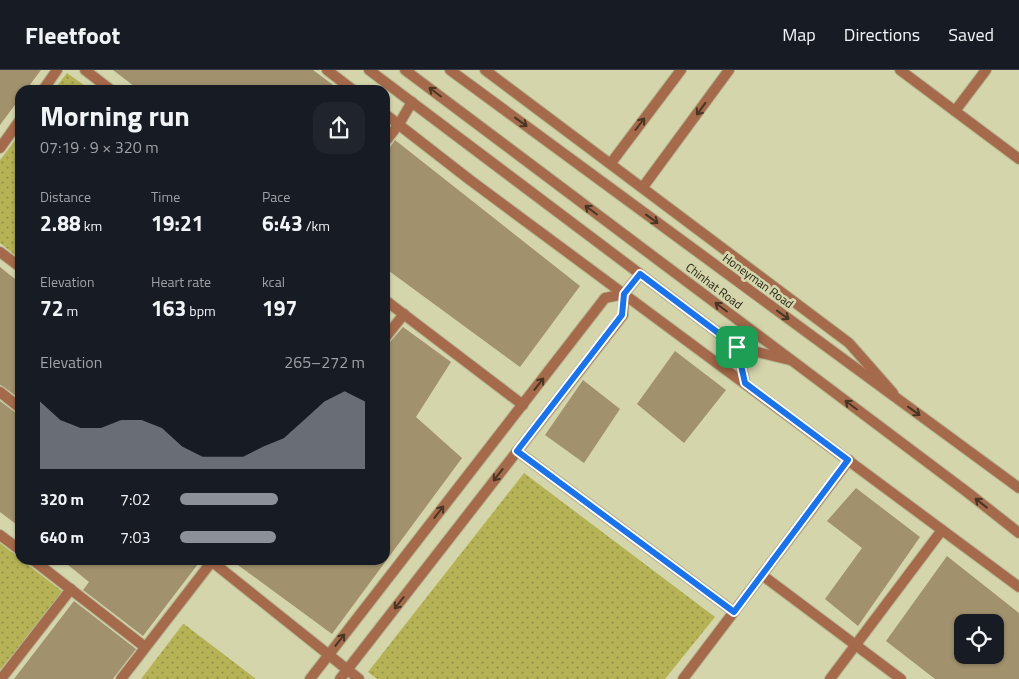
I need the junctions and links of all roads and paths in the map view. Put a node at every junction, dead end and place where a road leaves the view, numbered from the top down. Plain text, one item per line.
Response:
1 (57, 70) edge
2 (85, 70) edge
3 (327, 70) edge
4 (369, 70) edge
5 (405, 70) edge
6 (450, 70) edge
7 (485, 70) edge
8 (681, 70) edge
9 (729, 70) edge
10 (900, 70) edge
11 (986, 70) edge
12 (46, 85) edge
13 (104, 85) edge
14 (347, 85) edge
15 (389, 85) edge
16 (390, 86) edge
17 (412, 102) junction
18 (955, 111) junction
19 (390, 118) edge
20 (399, 124) junction
21 (15, 127) edge
22 (390, 136) edge
23 (0, 148) edge
24 (1019, 159) edge
25 (611, 163) junction
26 (643, 187) junction
27 (0, 252) edge
28 (15, 263) edge
29 (640, 274) junction
30 (624, 294) junction
31 (390, 304) edge
32 (404, 314) junction
33 (390, 332) edge
34 (737, 347) junction
35 (791, 360) junction
36 (745, 383) junction
37 (0, 392) edge
38 (900, 401) junction
39 (15, 404) edge
40 (523, 405) junction
41 (517, 451) junction
42 (848, 460) junction
43 (1019, 488) edge
44 (942, 530) junction
45 (1019, 533) edge
46 (0, 535) edge
47 (15, 546) edge
48 (40, 565) edge
49 (209, 565) edge
50 (217, 565) edge
51 (762, 575) junction
52 (1019, 587) edge
53 (71, 589) junction
54 (734, 612) junction
55 (856, 645) junction
56 (145, 647) junction
57 (329, 655) junction
58 (348, 670) junction
59 (1, 679) edge
60 (121, 679) edge
61 (310, 679) edge
62 (340, 679) edge
63 (360, 679) edge
64 (683, 679) edge
65 (830, 679) edge
66 (901, 679) edge

1 - 12 street
2 - 13 street
3 - 14 street
4 - 15 street
35 -> 5 street, Chinhat Road
6 -> 38 street, Honeyman Road
7 - 25 street
25 -> 8 street
9 -> 26 street
10 - 18 street
11 - 18 street
16 - 17 street
17 - 20 street
17 - 29 street
18 - 24 street
19 - 20 street
20 - 22 street
20 - 30 street
21 - 23 street
25 - 26 street
26 - 38 street
27 - 28 street
29 - 30 street
29 - 34 street
30 - 36 street
40 -> 30 street
30 - 41 street
31 - 32 street
32 - 33 street
32 - 40 street
34 - 35 street
34 - 36 street
45 -> 35 street, Chinhat Road
36 - 42 street
37 - 39 street
38 -> 43 street, Honeyman Road
57 -> 40 street
41 - 54 street
41 -> 58 street
42 - 44 street
42 - 51 street
44 - 52 street
44 - 55 street
46 - 47 street
48 - 53 street
49 - 56 street
50 - 57 street
51 - 54 street
51 - 55 street
53 - 56 street
53 - 59 street
54 - 64 street
55 - 65 street
55 - 66 street
56 - 60 street
57 - 58 street
57 - 61 street
58 - 62 street
58 - 63 street

